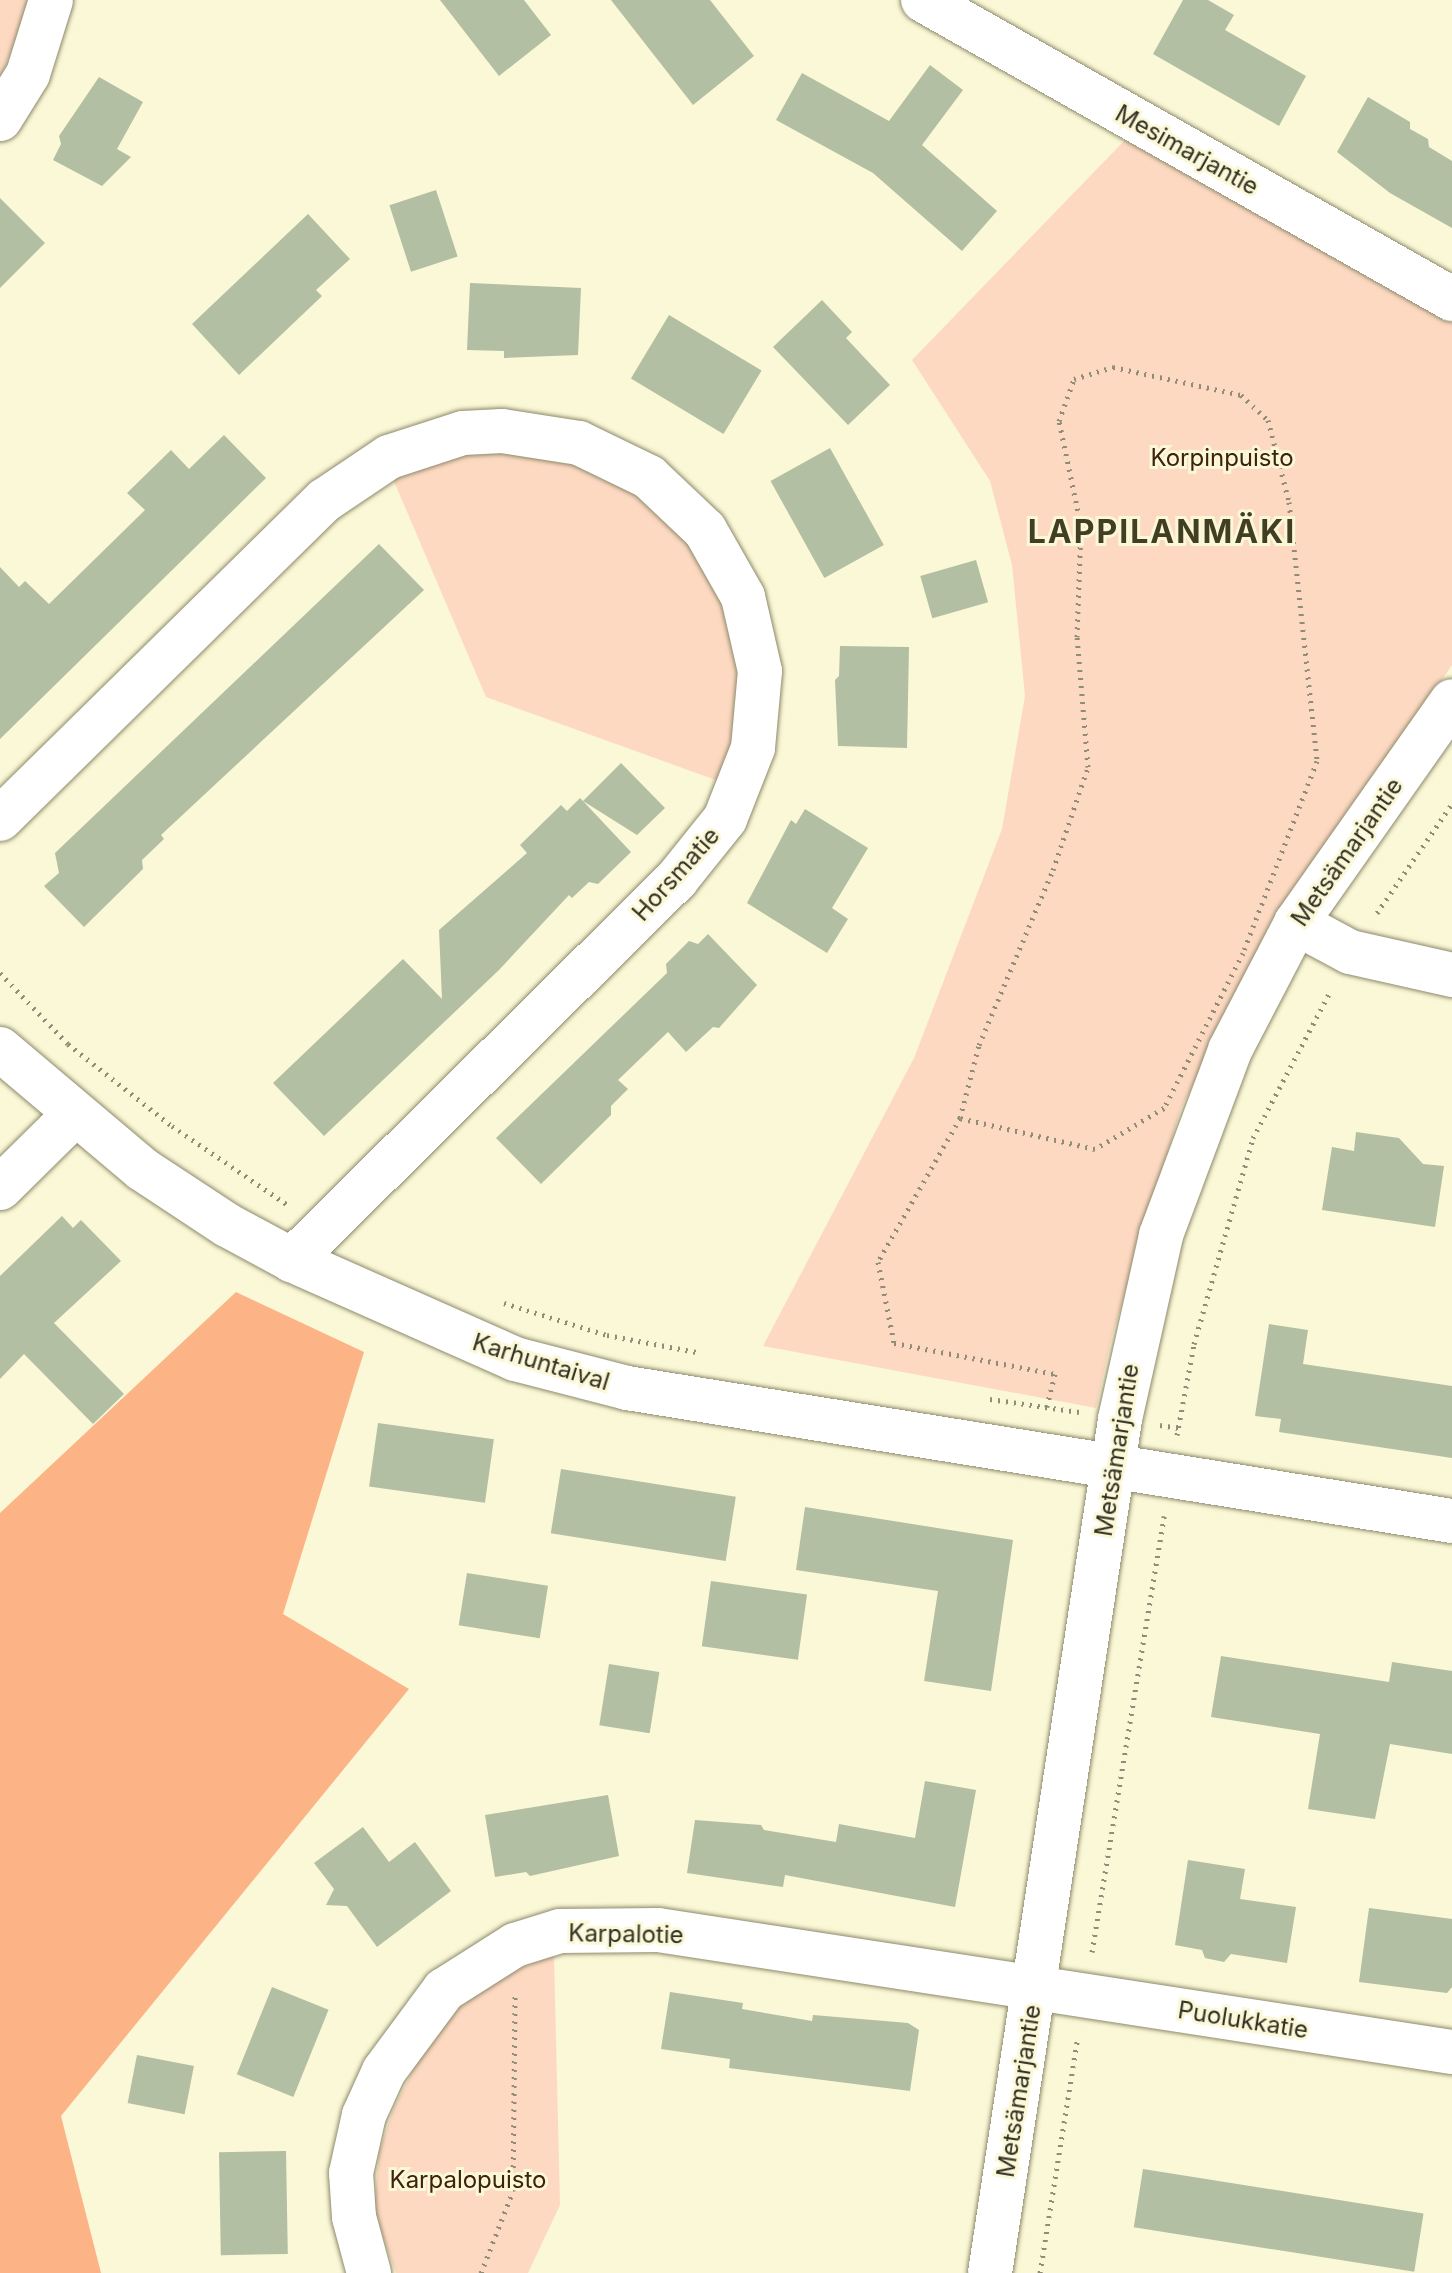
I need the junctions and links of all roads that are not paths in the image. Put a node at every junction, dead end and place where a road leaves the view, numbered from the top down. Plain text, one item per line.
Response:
1 (51, 0) edge
2 (923, 0) edge
3 (0, 119) edge
4 (1452, 299) edge
5 (1452, 701) edge
6 (0, 819) edge
7 (1296, 923) junction
8 (1452, 975) edge
9 (0, 1049) edge
10 (75, 1114) junction
11 (0, 1188) edge
12 (292, 1260) junction
13 (1115, 1468) junction
14 (1452, 1521) edge
15 (1034, 1989) junction
16 (1452, 2052) edge
17 (369, 2273) edge
18 (990, 2273) edge

1 - 3 street
2 - 4 street, Mesimarjantie
5 - 7 street, Metsämarjantie
6 - 12 street, Horsmatie
7 - 8 street
7 - 13 street, Metsämarjantie
9 - 10 street, Karhuntaival
10 - 11 street
10 - 12 street, Karhuntaival
12 - 13 street, Karhuntaival
13 - 14 street
13 - 15 street, Metsämarjantie
15 - 16 street, Puolukkatie
15 - 17 street, Karpalotie
15 - 18 street, Metsämarjantie

